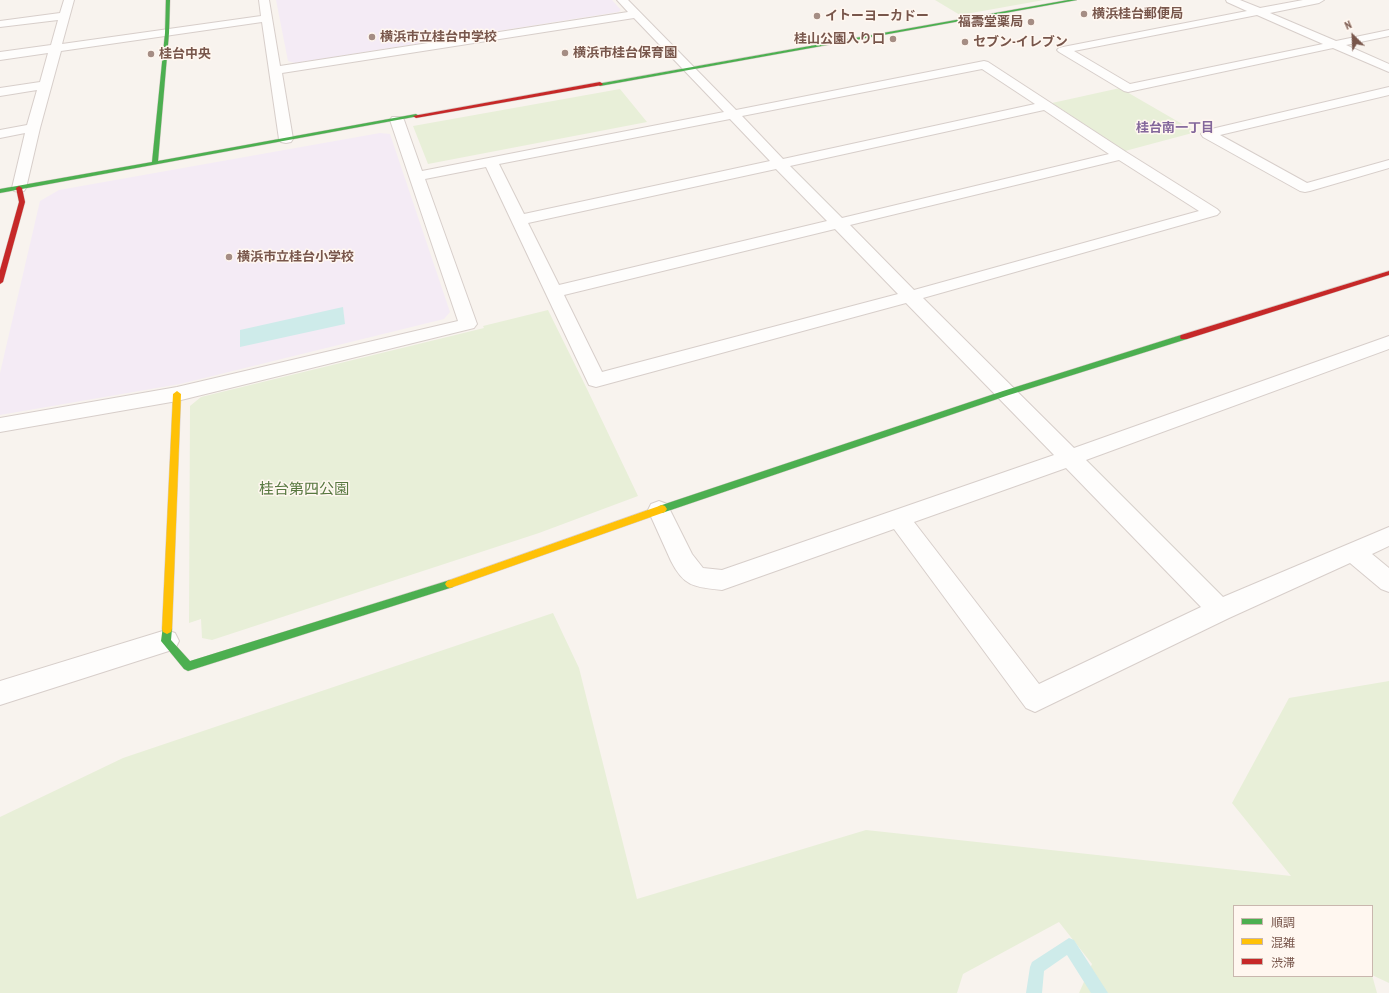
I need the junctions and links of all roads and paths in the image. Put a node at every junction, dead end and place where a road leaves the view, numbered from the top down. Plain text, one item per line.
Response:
1 (69, 0) edge
2 (168, 0) edge
3 (264, 0) edge
4 (622, 0) edge
5 (1075, 0) edge
6 (1231, 0) edge
7 (1319, 0) edge
8 (1258, 12) junction
9 (636, 14) junction
10 (65, 16) junction
11 (267, 18) junction
12 (0, 24) edge
13 (1389, 32) edge
14 (167, 33) junction
15 (1335, 45) junction
16 (56, 48) junction
17 (0, 56) edge
18 (690, 68) junction
19 (1389, 68) edge
20 (275, 70) junction
21 (44, 85) junction
22 (1389, 90) edge
23 (0, 92) edge
24 (1046, 106) junction
25 (734, 113) junction
26 (397, 120) junction
27 (33, 128) junction
28 (0, 134) edge
29 (286, 139) junction
30 (1121, 155) junction
31 (491, 162) junction
32 (155, 164) junction
33 (780, 164) junction
34 (1389, 164) edge
35 (417, 176) junction
36 (19, 188) junction
37 (0, 191) edge
38 (519, 220) junction
39 (839, 224) junction
40 (1389, 273) edge
41 (0, 282) edge
42 (554, 292) junction
43 (911, 296) junction
44 (1389, 342) edge
45 (1006, 393) junction
46 (177, 394) junction
47 (0, 425) edge
48 (1070, 458) junction
49 (659, 510) junction
50 (899, 519) junction
51 (1389, 536) edge
52 (1353, 552) junction
53 (1389, 582) edge
54 (1220, 610) junction
55 (166, 641) junction
56 (0, 693) edge

1 - 10 street
2 - 14 street
3 - 11 street
4 - 9 street
5 - 18 street
6 - 8 street
7 - 8 street
8 - 15 street
8 - 15 street
9 - 18 street
9 - 20 street
10 - 12 street
10 - 16 street
11 - 14 street
11 - 20 street
13 - 15 street
14 - 16 street
14 - 32 street
15 - 19 street
16 - 17 street
16 - 21 street
18 - 25 street
18 - 26 street
20 - 29 street
21 - 23 street
21 - 27 street
22 - 34 street
24 - 25 street
24 - 30 street
24 - 33 street
25 - 31 street
25 - 33 street
26 - 29 street
26 - 35 street
27 - 28 street
27 - 36 street
29 - 32 street
30 - 39 street
30 - 43 street
31 - 35 street
31 - 38 street
32 - 36 street
33 - 38 street
33 - 39 street
35 - 46 street
36 - 37 street
36 - 41 street
38 - 42 street
39 - 42 street
39 - 43 street
40 - 45 street
42 - 43 street
43 - 45 street
44 - 48 street
45 - 48 street
45 - 49 street
46 - 47 street
46 - 55 street
48 - 50 street
48 - 54 street
49 - 50 street
49 - 55 street
50 - 54 street
51 - 52 street
52 - 53 street
52 - 54 street
55 - 56 street

